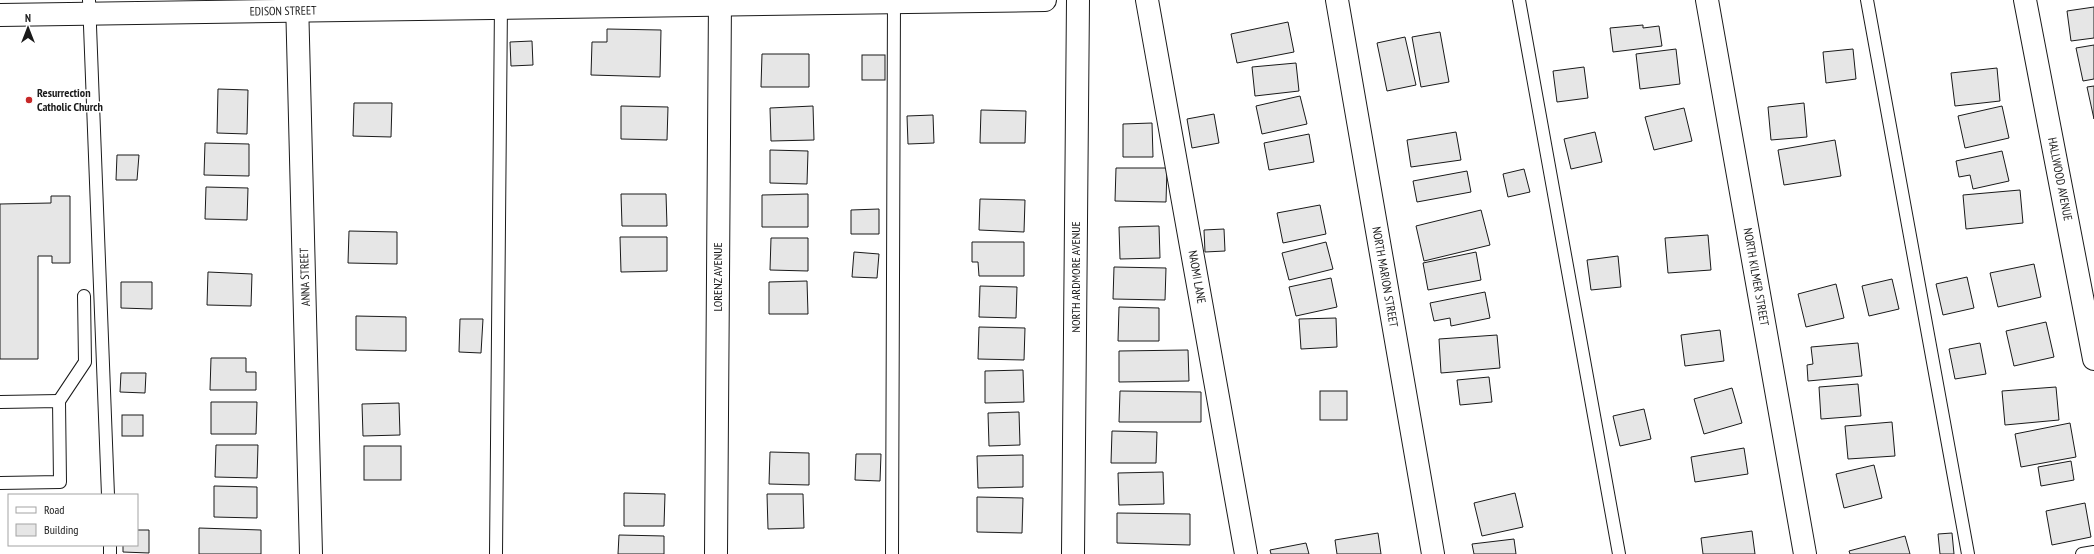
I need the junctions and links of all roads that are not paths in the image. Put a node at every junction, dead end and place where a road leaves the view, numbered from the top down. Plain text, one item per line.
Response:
1 (1045, 0) edge
2 (1078, 0) edge
3 (1148, 0) edge
4 (1337, 0) edge
5 (1519, 0) edge
6 (1707, 0) edge
7 (1867, 0) edge
8 (2025, 0) edge
9 (894, 1) edge
10 (720, 2) edge
11 (501, 4) edge
12 (297, 6) edge
13 (89, 7) edge
14 (0, 16) edge
15 (84, 296) dead end
16 (2094, 359) edge
17 (59, 401) junction
18 (0, 402) edge
19 (0, 483) edge
20 (108, 494) edge
21 (2094, 552) edge
22 (311, 554) edge
23 (496, 554) edge
24 (716, 554) edge
25 (892, 554) edge
26 (1074, 554) edge
27 (1246, 554) edge
28 (1433, 554) edge
29 (1620, 554) edge
30 (1806, 554) edge
31 (1968, 554) edge
32 (2082, 554) edge

1 - 9 street, EDISON STREET
2 - 26 street, NORTH ARDMORE AVENUE
3 - 27 street, NAOMI LANE
4 - 28 street, NORTH MARION STREET
5 - 29 lane
6 - 30 street, NORTH KILMER STREET
7 - 31 lane
8 - 16 street, HALLWOOD AVENUE
9 - 10 street, EDISON STREET
9 - 25 lane
10 - 11 street, EDISON STREET
10 - 24 street, LORENZ AVENUE
11 - 12 street, EDISON STREET
11 - 23 lane
12 - 13 street, EDISON STREET
12 - 22 street, ANNA STREET
13 - 14 street, EDISON STREET
13 - 20 lane
15 - 17 lane
17 - 18 lane
17 - 19 lane
21 - 32 lane

